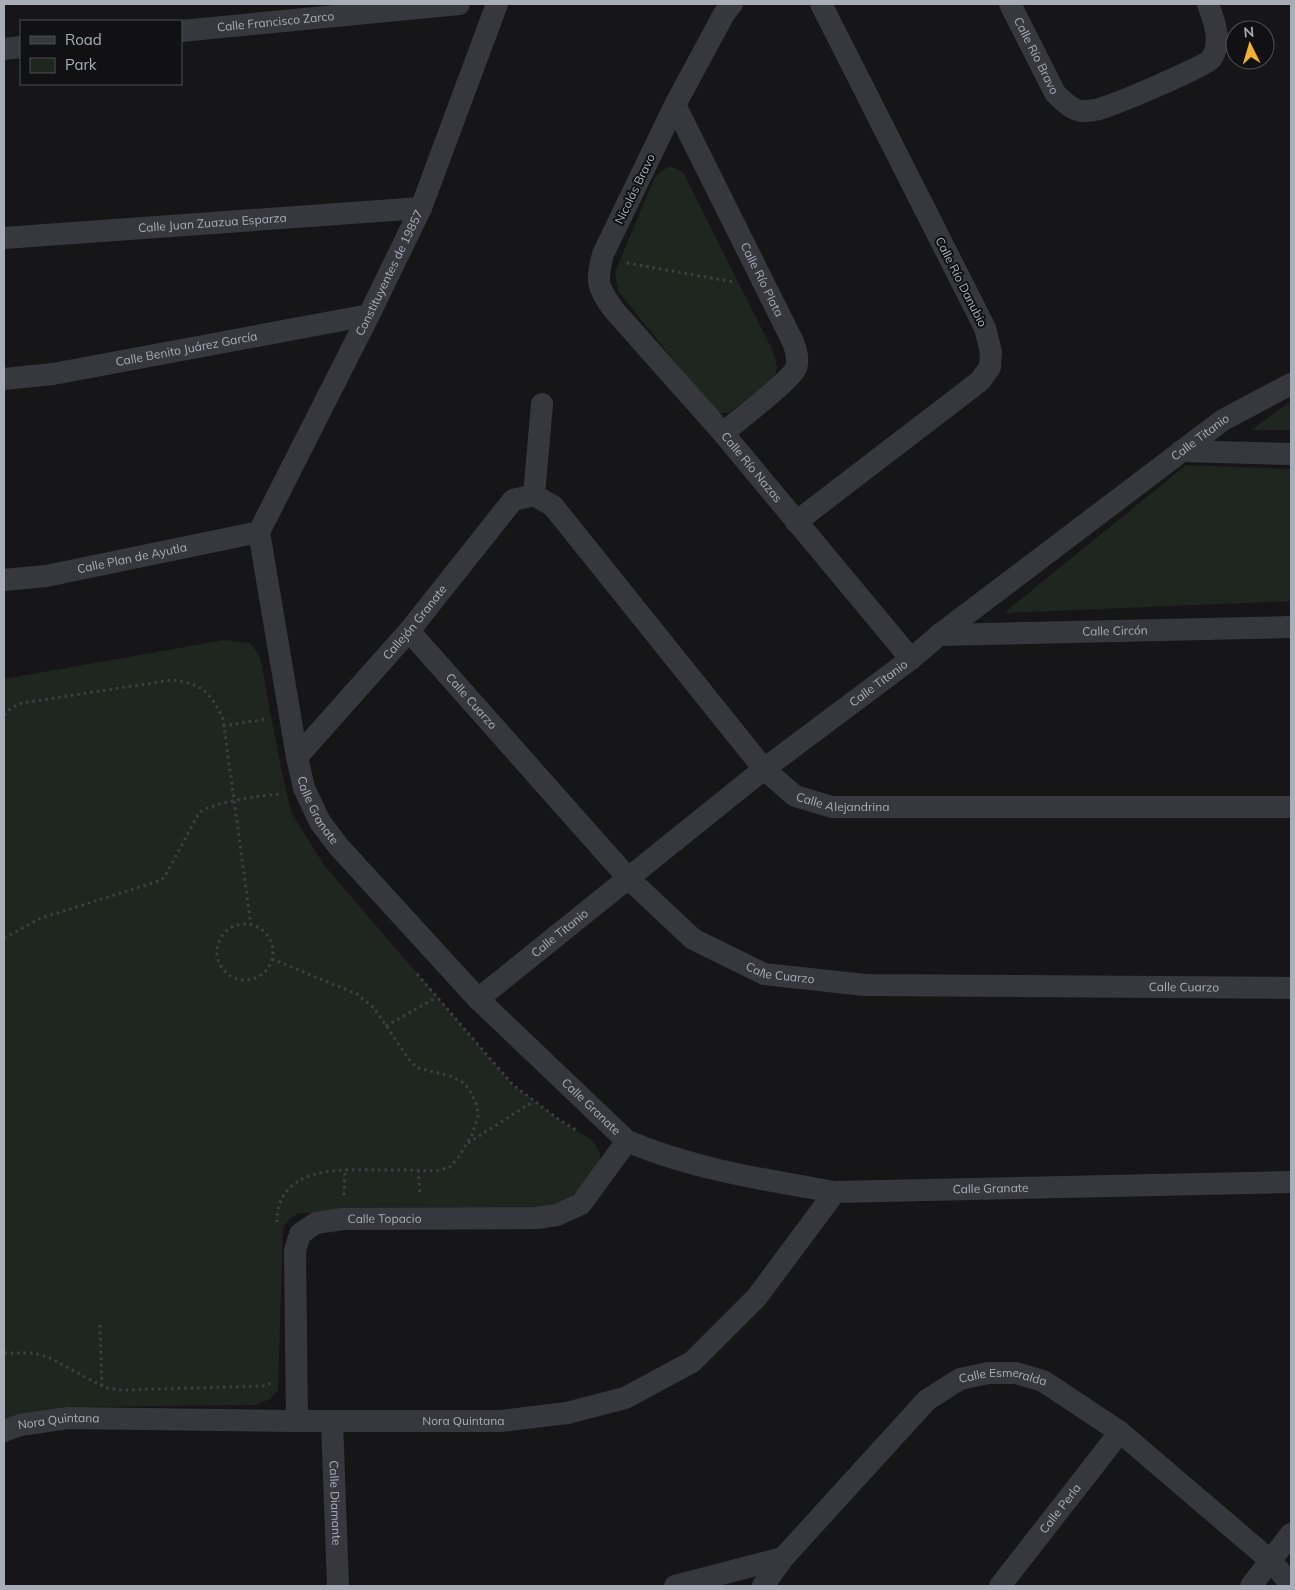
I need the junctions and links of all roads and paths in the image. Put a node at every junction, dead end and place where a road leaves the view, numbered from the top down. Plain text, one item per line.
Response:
1 (459, 4) edge
2 (497, 4) edge
3 (732, 4) edge
4 (820, 4) edge
5 (1010, 4) edge
6 (1208, 4) edge
7 (182, 31) edge
8 (20, 47) edge
9 (4, 49) edge
10 (675, 105) junction
11 (421, 208) junction
12 (4, 238) edge
13 (619, 262) dead end
14 (598, 274) joint
15 (735, 274) dead end
16 (369, 314) junction
17 (4, 379) edge
18 (1291, 384) edge
19 (542, 404) dead end
20 (723, 433) junction
21 (1181, 451) junction
22 (1291, 454) edge
23 (534, 495) junction
24 (796, 522) junction
25 (259, 532) junction
26 (4, 580) edge
27 (1291, 627) edge
28 (409, 631) junction
29 (939, 635) junction
30 (911, 659) junction
31 (4, 714) edge
32 (272, 718) dead end
33 (223, 726) junction
34 (297, 757) junction
35 (764, 769) junction
36 (287, 794) dead end
37 (234, 801) junction
38 (1291, 807) edge
39 (628, 878) junction
40 (251, 925) junction
41 (4, 938) edge
42 (412, 968) dead end
43 (1291, 988) edge
44 (438, 997) junction
45 (478, 999) junction
46 (386, 1026) dead end
47 (534, 1101) junction
48 (579, 1132) dead end
49 (627, 1141) junction
50 (467, 1143) dead end
51 (344, 1169) dead end
52 (1291, 1182) edge
53 (835, 1192) junction
54 (344, 1202) dead end
55 (100, 1325) dead end
56 (102, 1386) dead end
57 (298, 1421) junction
58 (332, 1421) junction
59 (4, 1430) edge
60 (1120, 1432) junction
61 (1291, 1534) edge
62 (783, 1558) junction
63 (1271, 1561) junction
64 (338, 1586) edge
65 (675, 1586) edge
66 (764, 1586) edge
67 (1000, 1586) edge
68 (1252, 1586) edge
69 (1291, 1586) edge

1 - 7 street, Calle Francisco Zarco
2 - 11 street, Constituyentes de 19857
3 - 10 street, Nicolás Bravo
4 - 24 street, Calle Río Danubio
5 - 6 street, Calle Río Bravo
8 - 9 street
10 - 14 street, Nicolás Bravo
10 - 20 street, Calle Río Plata
11 - 12 street, Calle Juan Zuazua Esparza
11 - 16 street, Constituyentes de 19857
13 - 15 path
14 - 20 street, Calle Río Nazas
16 - 17 street, Calle Benito Juárez García
16 - 25 street, Constituyentes de 19857
18 - 21 street, Calle Titanio
19 - 23 street
20 - 24 street, Calle Río Nazas
21 - 22 street
21 - 29 street, Calle Titanio
23 - 28 street, Callejón Granate
23 - 35 street, Calle Alejandrina
24 - 30 street, Calle Río Nazas
25 - 26 street, Calle Plan de Ayutla
25 - 34 street, Calle Granate
27 - 29 street, Calle Circón
28 - 34 street, Callejón Granate
28 - 39 street, Calle Cuarzo
29 - 30 street, Calle Titanio
30 - 35 street, Calle Titanio
31 - 33 path
32 - 33 path
33 - 37 path
34 - 45 street, Calle Granate
35 - 38 street, Calle Alejandrina
35 - 39 street, Calle Titanio
36 - 37 path
37 - 40 path
37 - 41 path
39 - 43 street, Calle Cuarzo
39 - 45 street, Calle Titanio
40 - 40 path
42 - 44 path
44 - 46 path
44 - 47 path
45 - 49 street, Calle Granate
47 - 48 path
47 - 50 path
49 - 53 street, Calle Granate
49 - 57 street, Calle Topacio
51 - 54 path
52 - 53 street, Calle Granate
53 - 58 street, Nora Quintana
55 - 56 path
57 - 58 street, Nora Quintana
57 - 59 street, Nora Quintana
58 - 64 street, Calle Diamante
60 - 62 street, Calle Esmeralda
60 - 63 street, Calle Esmeralda
60 - 67 street, Calle Perla
61 - 63 street
62 - 65 street
62 - 66 street, Calle Esmeralda
63 - 68 street
63 - 69 street, Calle Esmeralda

